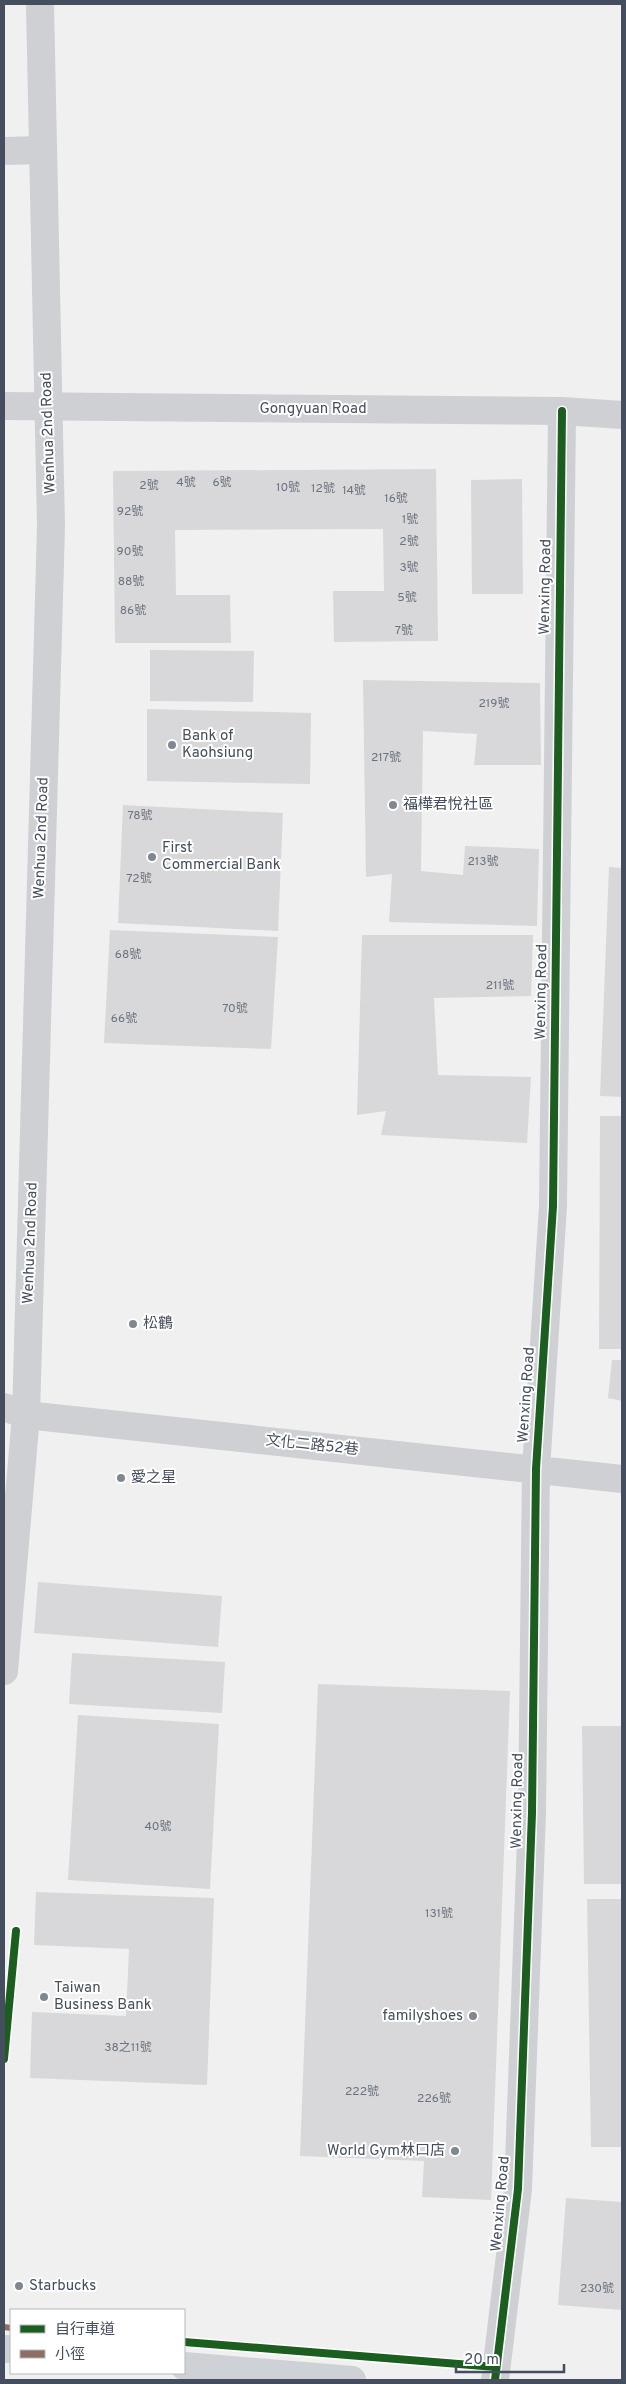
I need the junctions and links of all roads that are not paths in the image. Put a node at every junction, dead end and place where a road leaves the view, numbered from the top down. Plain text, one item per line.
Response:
1 (40, 4) edge
2 (43, 150) junction
3 (4, 151) edge
4 (4, 406) edge
5 (48, 408) junction
6 (562, 411) junction
7 (622, 415) edge
8 (15, 1411) edge
9 (536, 1470) junction
10 (622, 1479) edge
11 (4, 1672) edge
12 (185, 2366) edge
13 (352, 2380) edge
14 (495, 2380) edge

1 - 2 street, Wenhua 2nd Road
2 - 3 street
2 - 5 street, Wenhua 2nd Road
4 - 5 street, Gongyuan Road
5 - 6 street, Gongyuan Road
5 - 8 street, Wenhua 2nd Road
6 - 7 street, Gongyuan Road
6 - 9 street, Wenxing Road
8 - 9 street, 文化二路52巷
8 - 11 street, Wenhua 2nd Road
9 - 10 street, 文化二路52巷
9 - 14 street, Wenxing Road
12 - 13 main road

